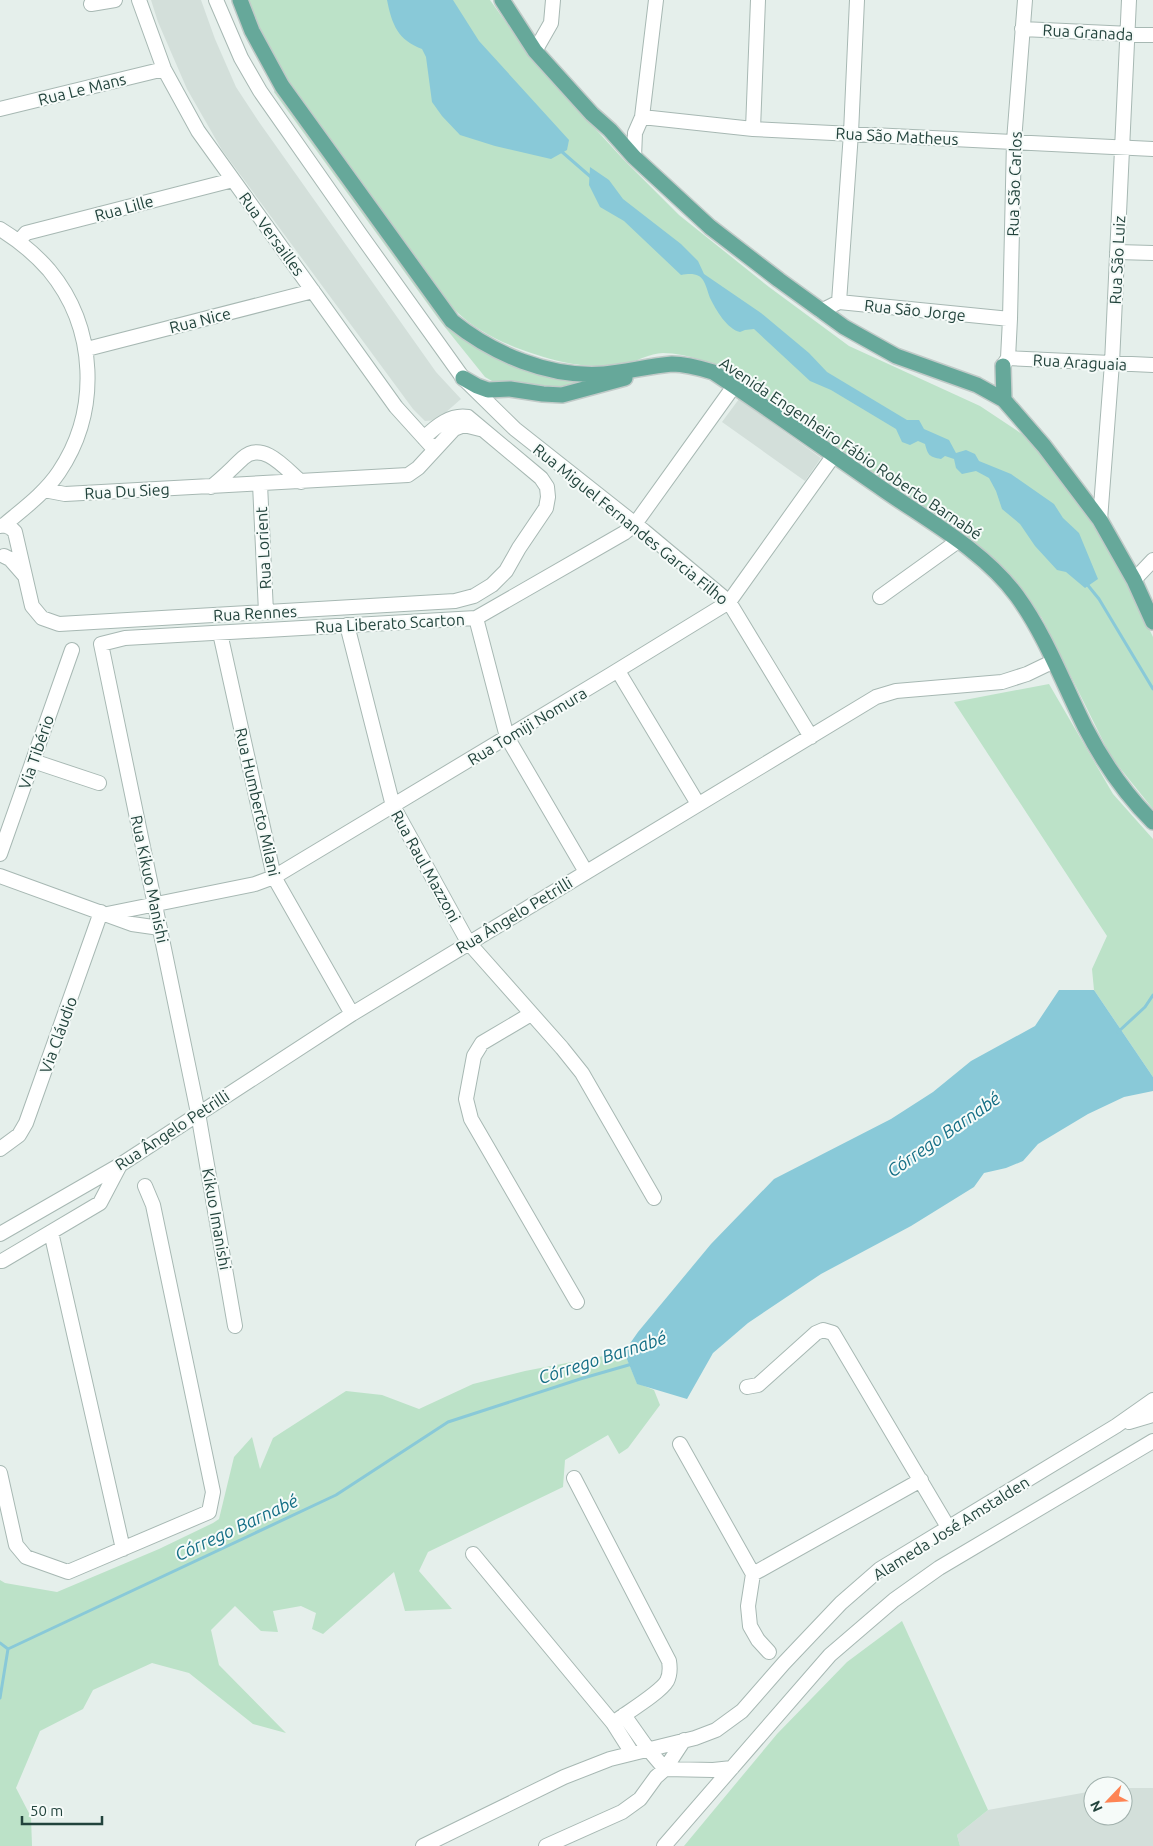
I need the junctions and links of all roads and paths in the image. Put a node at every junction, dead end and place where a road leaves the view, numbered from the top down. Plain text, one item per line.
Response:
1 (114, 0) edge
2 (139, 0) edge
3 (216, 0) edge
4 (240, 0) edge
5 (502, 0) edge
6 (553, 0) edge
7 (656, 0) edge
8 (758, 0) edge
9 (857, 0) edge
10 (1024, 0) edge
11 (1129, 0) edge
12 (91, 4) dead end
13 (1022, 29) junction
14 (1127, 34) junction
15 (1153, 35) edge
16 (535, 51) junction
17 (164, 69) junction
18 (0, 109) edge
19 (642, 117) junction
20 (753, 129) junction
21 (851, 133) junction
22 (1014, 141) junction
23 (1122, 148) junction
24 (1153, 149) edge
25 (634, 157) junction
26 (233, 180) junction
27 (0, 229) edge
28 (19, 241) junction
29 (1117, 252) junction
30 (1153, 253) edge
31 (313, 291) junction
32 (839, 302) junction
33 (821, 311) junction
34 (1010, 319) junction
35 (86, 349) junction
36 (1005, 362) junction
37 (1112, 363) junction
38 (1153, 365) edge
39 (649, 368) junction
40 (463, 378) junction
41 (977, 385) junction
42 (734, 386) junction
43 (1004, 400) junction
44 (486, 431) junction
45 (424, 438) junction
46 (434, 449) junction
47 (834, 455) junction
48 (301, 482) junction
49 (260, 484) junction
50 (211, 487) junction
51 (44, 490) junction
52 (1100, 520) junction
53 (635, 524) junction
54 (2, 526) edge
55 (958, 541) junction
56 (18, 542) junction
57 (2, 555) edge
58 (1153, 560) edge
59 (24, 576) junction
60 (1134, 580) junction
61 (880, 597) dead end
62 (729, 602) junction
63 (1149, 606) edge
64 (266, 612) junction
65 (476, 618) junction
66 (1153, 622) edge
67 (347, 626) junction
68 (220, 633) junction
69 (101, 644) joint
70 (72, 650) dead end
71 (1054, 661) junction
72 (618, 671) junction
73 (508, 737) junction
74 (811, 737) junction
75 (33, 760) junction
76 (99, 784) dead end
77 (698, 804) junction
78 (393, 806) junction
79 (1153, 822) edge
80 (0, 854) edge
81 (586, 872) junction
82 (0, 876) edge
83 (274, 877) junction
84 (155, 905) junction
85 (104, 913) junction
86 (160, 928) junction
87 (468, 942) junction
88 (352, 1014) junction
89 (531, 1014) junction
90 (198, 1113) junction
91 (0, 1149) edge
92 (120, 1165) junction
93 (145, 1186) dead end
94 (654, 1198) dead end
95 (51, 1232) junction
96 (0, 1234) edge
97 (0, 1260) edge
98 (578, 1302) dead end
99 (236, 1326) dead end
100 (747, 1387) dead end
101 (1153, 1400) edge
102 (1153, 1415) edge
103 (1116, 1426) junction
104 (1153, 1441) edge
105 (680, 1444) dead end
106 (0, 1474) edge
107 (574, 1478) dead end
108 (921, 1480) junction
109 (948, 1527) junction
110 (123, 1549) junction
111 (473, 1554) dead end
112 (753, 1574) junction
113 (769, 1652) dead end
114 (618, 1719) junction
115 (684, 1740) junction
116 (648, 1749) junction
117 (632, 1753) junction
118 (732, 1768) junction
119 (665, 1769) junction
120 (423, 1846) edge
121 (546, 1846) edge
122 (664, 1846) edge

1 - 12 street
2 - 17 street, Rua Versailles
3 - 40 street, Rua Miguel Fernandes Garcia Filho
4 - 39 main road, Avenida Engenheiro Fábio Roberto Barnabé
5 - 16 main road
6 - 16 street
7 - 19 street
8 - 20 street
9 - 21 street
10 - 13 street, Rua São Carlos
11 - 14 street, Rua São Luiz
13 - 14 street, Rua Granada
13 - 22 street, Rua São Carlos
14 - 15 street, Rua Granada
14 - 23 street, Rua São Luiz
16 - 25 main road
17 - 18 street, Rua Le Mans
17 - 26 street, Rua Versailles
19 - 20 street, Rua São Matheus
19 - 25 street
20 - 21 street, Rua São Matheus
21 - 22 street, Rua São Matheus
21 - 32 street
22 - 23 street, Rua São Matheus
22 - 34 street, Rua São Carlos
23 - 24 street, Rua São Matheus
23 - 29 street, Rua São Luiz
25 - 33 main road
26 - 28 street, Rua Lille
26 - 31 street, Rua Versailles
27 - 28 street
28 - 35 street
29 - 30 street
29 - 37 street, Rua São Luiz
31 - 35 street, Rua Nice
31 - 45 street, Rua Versailles
32 - 33 street
32 - 34 street, Rua São Jorge
33 - 41 main road
34 - 36 street, Rua São Carlos
35 - 51 street
36 - 37 street, Rua Araguaia
36 - 41 main road
36 - 43 main road
37 - 38 street, Rua Araguaia
37 - 52 street, Rua São Luiz
39 - 40 main road
39 - 42 main road, Avenida Engenheiro Fábio Roberto Barnabé
40 - 53 street, Rua Miguel Fernandes Garcia Filho
41 - 43 main road
42 - 47 main road, Avenida Engenheiro Fábio Roberto Barnabé
42 - 53 street, Rua Liberato Scarton
43 - 52 main road
44 - 45 street, Rua Rennes
44 - 46 street, Rua Rennes
44 - 64 street, Rua Rennes
45 - 46 street, Rua Versailles
46 - 48 street, Rua Du Sieg
47 - 55 main road, Avenida Engenheiro Fábio Roberto Barnabé
47 - 62 street, Rua Tomiji Nomura
48 - 49 street, Rua Du Sieg
48 - 50 street
49 - 50 street, Rua Du Sieg
49 - 64 street, Rua Lorient
50 - 51 street, Rua Du Sieg
51 - 54 street
52 - 60 main road
53 - 62 street, Rua Miguel Fernandes Garcia Filho
53 - 65 street, Rua Liberato Scarton
54 - 56 street
55 - 61 street
55 - 71 main road, Avenida Engenheiro Fábio Roberto Barnabé
56 - 57 street
56 - 59 street, Rua Rennes
57 - 59 street, Rua Rennes
58 - 60 street
59 - 64 street, Rua Rennes
60 - 63 main road
62 - 72 street, Rua Tomiji Nomura
62 - 74 street, Rua Miguel Fernandes Garcia Filho
63 - 66 main road
65 - 67 street, Rua Liberato Scarton
65 - 73 street
67 - 68 street, Rua Liberato Scarton
67 - 78 street, Rua Raul Mazzoni
68 - 69 street, Rua Liberato Scarton
68 - 83 street, Rua Humberto Milani
69 - 84 street, Rua Kikuo Manishi
70 - 75 street, Via Tibério
71 - 74 street, Rua Ângelo Petrilli
71 - 79 main road, Avenida Engenheiro Fábio Roberto Barnabé
72 - 73 street, Rua Tomiji Nomura
72 - 77 street
73 - 78 street, Rua Tomiji Nomura
73 - 81 street
74 - 77 street, Rua Ângelo Petrilli
75 - 76 street
75 - 80 street, Via Tibério
77 - 81 street, Rua Ângelo Petrilli
78 - 83 street, Rua Tomiji Nomura
78 - 87 street, Rua Raul Mazzoni
81 - 87 street, Rua Ângelo Petrilli
82 - 85 street
83 - 84 street, Rua Tomiji Nomura
83 - 88 street, Rua Humberto Milani
84 - 85 street, Rua Tomiji Nomura
84 - 86 street, Rua Kikuo Manishi
85 - 86 street
85 - 91 street, Via Cláudio
86 - 90 street, Rua Kikuo Manishi
87 - 88 street, Rua Ângelo Petrilli
87 - 89 street, Rua Raul Mazzoni
88 - 90 street, Rua Ângelo Petrilli
89 - 94 street, Rua Raul Mazzoni
89 - 98 street
90 - 92 street, Rua Ângelo Petrilli
90 - 99 street, Kikuo Imanishi
92 - 95 street
92 - 96 street, Rua Ângelo Petrilli
93 - 110 street
95 - 97 street
95 - 110 street
100 - 108 street
101 - 103 street, Alameda José Amstalden
102 - 103 street
103 - 109 street, Alameda José Amstalden
104 - 118 street
105 - 112 street
106 - 110 street
107 - 114 street
108 - 109 street
108 - 112 street
109 - 115 street, Alameda José Amstalden
111 - 114 street
112 - 113 street
114 - 116 street
114 - 117 street
115 - 116 street, Alameda José Amstalden
115 - 119 street
116 - 117 street, Alameda José Amstalden
116 - 119 street
117 - 120 street, Alameda José Amstalden
118 - 119 street
118 - 122 street
119 - 121 street

